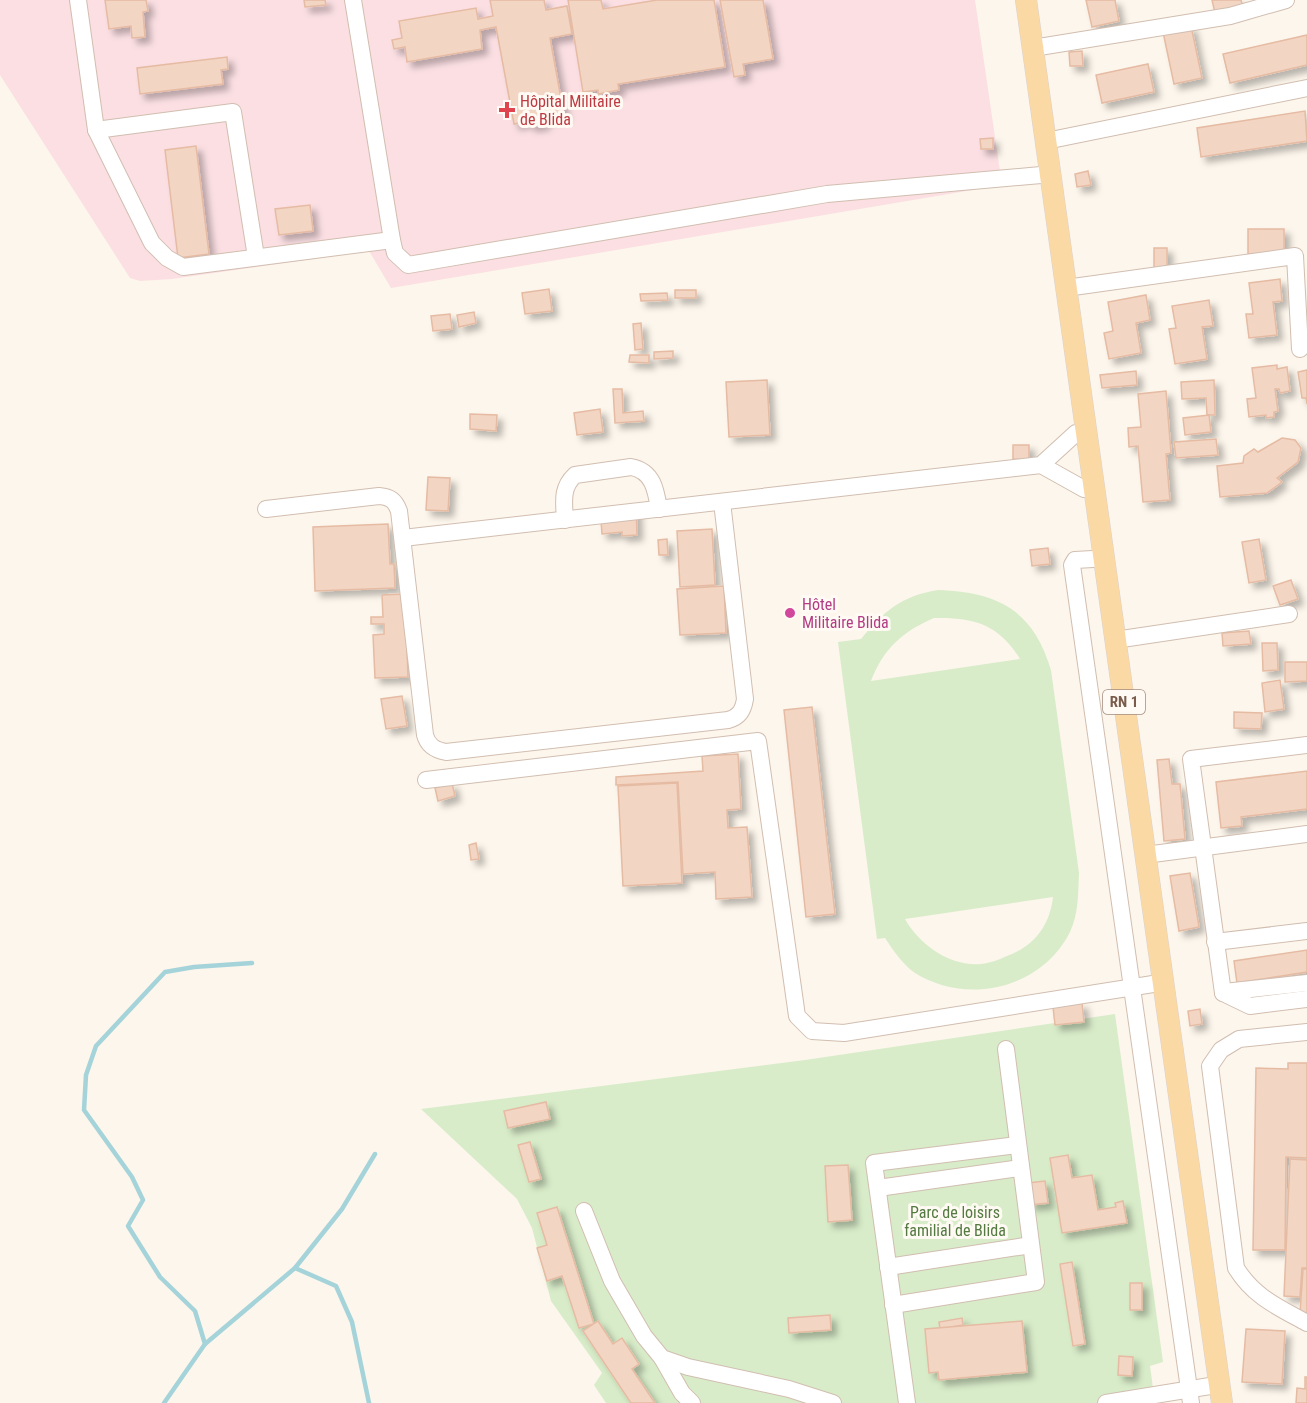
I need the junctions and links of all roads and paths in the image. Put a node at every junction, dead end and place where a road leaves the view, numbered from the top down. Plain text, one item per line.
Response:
1 (78, 0) edge
2 (353, 0) edge
3 (1017, 0) edge
4 (1026, 0) edge
5 (1286, 0) edge
6 (1033, 48) junction
7 (1307, 88) edge
8 (96, 130) junction
9 (1046, 141) junction
10 (1041, 175) junction
11 (392, 240) junction
12 (256, 257) junction
13 (1066, 288) junction
14 (1300, 349) dead end
15 (1076, 433) junction
16 (1041, 465) junction
17 (1084, 489) junction
18 (722, 502) junction
19 (266, 509) dead end
20 (659, 509) junction
21 (565, 520) junction
22 (403, 538) junction
23 (1289, 614) dead end
24 (1115, 640) junction
25 (1307, 745) edge
26 (426, 780) dead end
27 (1307, 834) edge
28 (1203, 848) junction
29 (1145, 855) junction
30 (1307, 932) edge
31 (1215, 942) junction
32 (1307, 983) edge
33 (1142, 986) junction
34 (1223, 993) junction
35 (1307, 999) edge
36 (1307, 1032) edge
37 (1006, 1049) dead end
38 (1017, 1145) junction
39 (1020, 1168) junction
40 (878, 1188) junction
41 (584, 1211) dead end
42 (1031, 1245) junction
43 (888, 1267) junction
44 (893, 1305) junction
45 (1307, 1323) edge
46 (662, 1358) junction
47 (1215, 1397) edge
48 (1188, 1399) edge
49 (692, 1403) edge
50 (833, 1403) edge
51 (907, 1403) edge
52 (1106, 1403) edge

1 - 8 lane
2 - 11 lane
3 - 10 main road, RN 1
4 - 6 main road, RN 1
5 - 6 lane
6 - 9 main road, RN 1
7 - 9 lane
8 - 12 lane
8 - 12 lane
9 - 13 main road, RN 1
10 - 11 lane
10 - 15 main road, RN 1
11 - 12 lane
13 - 14 lane
13 - 24 main road, RN 1
15 - 16 lane
15 - 17 main road, RN 1
16 - 17 lane
16 - 18 lane
17 - 33 main road, RN 1
18 - 20 lane
18 - 22 lane
19 - 22 lane
20 - 21 lane
20 - 21 lane
21 - 22 lane
23 - 24 lane
24 - 29 main road, RN 1
25 - 28 lane
26 - 33 lane
27 - 28 lane
28 - 29 lane
28 - 31 lane
29 - 47 main road, RN 1
30 - 31 lane
31 - 34 lane
32 - 34 lane
33 - 47 main road, RN 1
33 - 48 lane
34 - 35 lane
36 - 45 lane
37 - 38 lane
38 - 39 lane
38 - 40 lane
39 - 40 lane
39 - 42 lane
40 - 43 lane
41 - 46 lane
42 - 43 lane
42 - 44 lane
43 - 44 lane
44 - 51 lane
46 - 49 lane
46 - 50 lane
47 - 48 lane
48 - 52 lane

